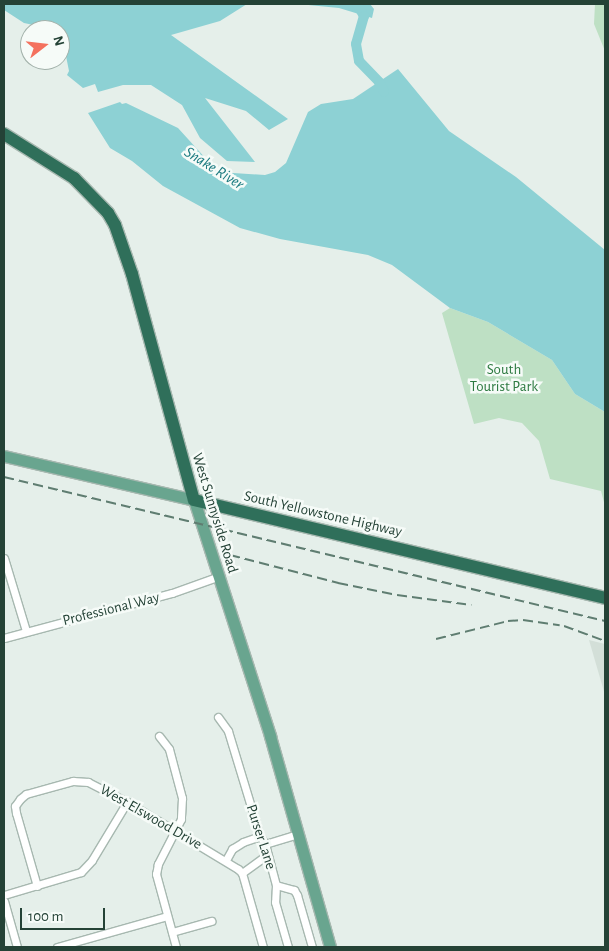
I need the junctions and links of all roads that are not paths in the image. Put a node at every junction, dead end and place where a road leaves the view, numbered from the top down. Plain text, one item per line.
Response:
1 (4, 134) edge
2 (4, 456) edge
3 (194, 500) junction
4 (4, 558) edge
5 (217, 577) junction
6 (605, 598) edge
7 (26, 631) junction
8 (4, 638) edge
9 (218, 717) dead end
10 (159, 736) dead end
11 (127, 802) junction
12 (174, 831) junction
13 (297, 834) junction
14 (260, 836) junction
15 (265, 844) junction
16 (226, 860) junction
17 (242, 873) junction
18 (276, 885) junction
19 (37, 886) junction
20 (4, 895) edge
21 (4, 901) edge
22 (167, 916) junction
23 (210, 921) dead end
24 (172, 932) junction
25 (17, 947) edge
26 (57, 947) edge
27 (176, 947) edge
28 (263, 947) edge
29 (288, 947) edge
30 (312, 947) edge
31 (330, 947) edge

1 - 3 highway, West Sunnyside Road
2 - 3 main road, South Yellowstone Highway
3 - 5 main road, West Sunnyside Road
3 - 6 highway, South Yellowstone Highway
4 - 7 street
5 - 7 street, Professional Way
5 - 13 main road, West Sunnyside Road
7 - 8 street, Professional Way
9 - 14 street, Purser Lane
10 - 12 street
11 - 12 street, West Elswood Drive
11 - 19 street
11 - 19 street, West Elswood Drive
12 - 16 street, West Elswood Drive
12 - 22 street
13 - 15 street
13 - 31 main road, West Sunnyside Road
14 - 15 street, Purser Lane
14 - 16 street
15 - 17 street
15 - 18 street, Purser Lane
16 - 17 street, West Elswood Drive
17 - 28 street
18 - 29 street
18 - 30 street, Purser Lane
19 - 20 street
21 - 25 street
22 - 24 street
22 - 26 street
23 - 24 street
24 - 27 street

